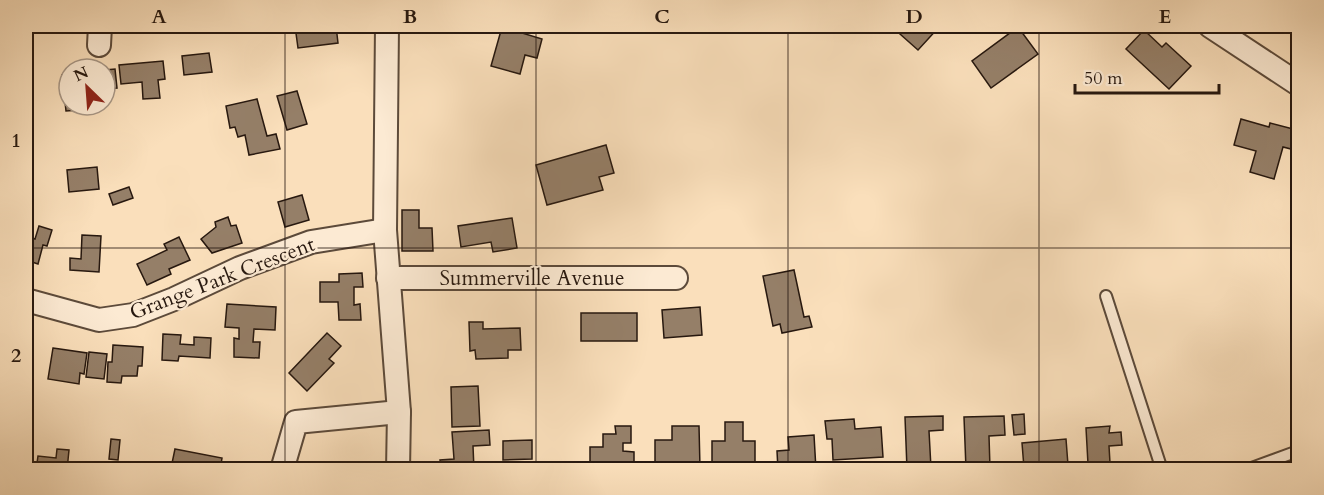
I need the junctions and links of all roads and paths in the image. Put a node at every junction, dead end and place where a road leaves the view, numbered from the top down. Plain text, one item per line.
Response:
1 (387, 26) edge
2 (1210, 26) edge
3 (1299, 84) edge
4 (385, 230) junction
5 (388, 278) junction
6 (676, 278) dead end
7 (1107, 296) dead end
8 (26, 300) edge
9 (399, 412) junction
10 (1299, 451) edge
11 (282, 470) edge
12 (398, 470) edge
13 (1162, 470) edge
14 (1246, 470) edge

1 - 4 street
2 - 3 street
4 - 5 street
4 - 8 street, Grange Park Crescent
5 - 6 street, Summerville Avenue
5 - 9 street
7 - 13 lane
9 - 11 street
9 - 12 street
10 - 14 lane

